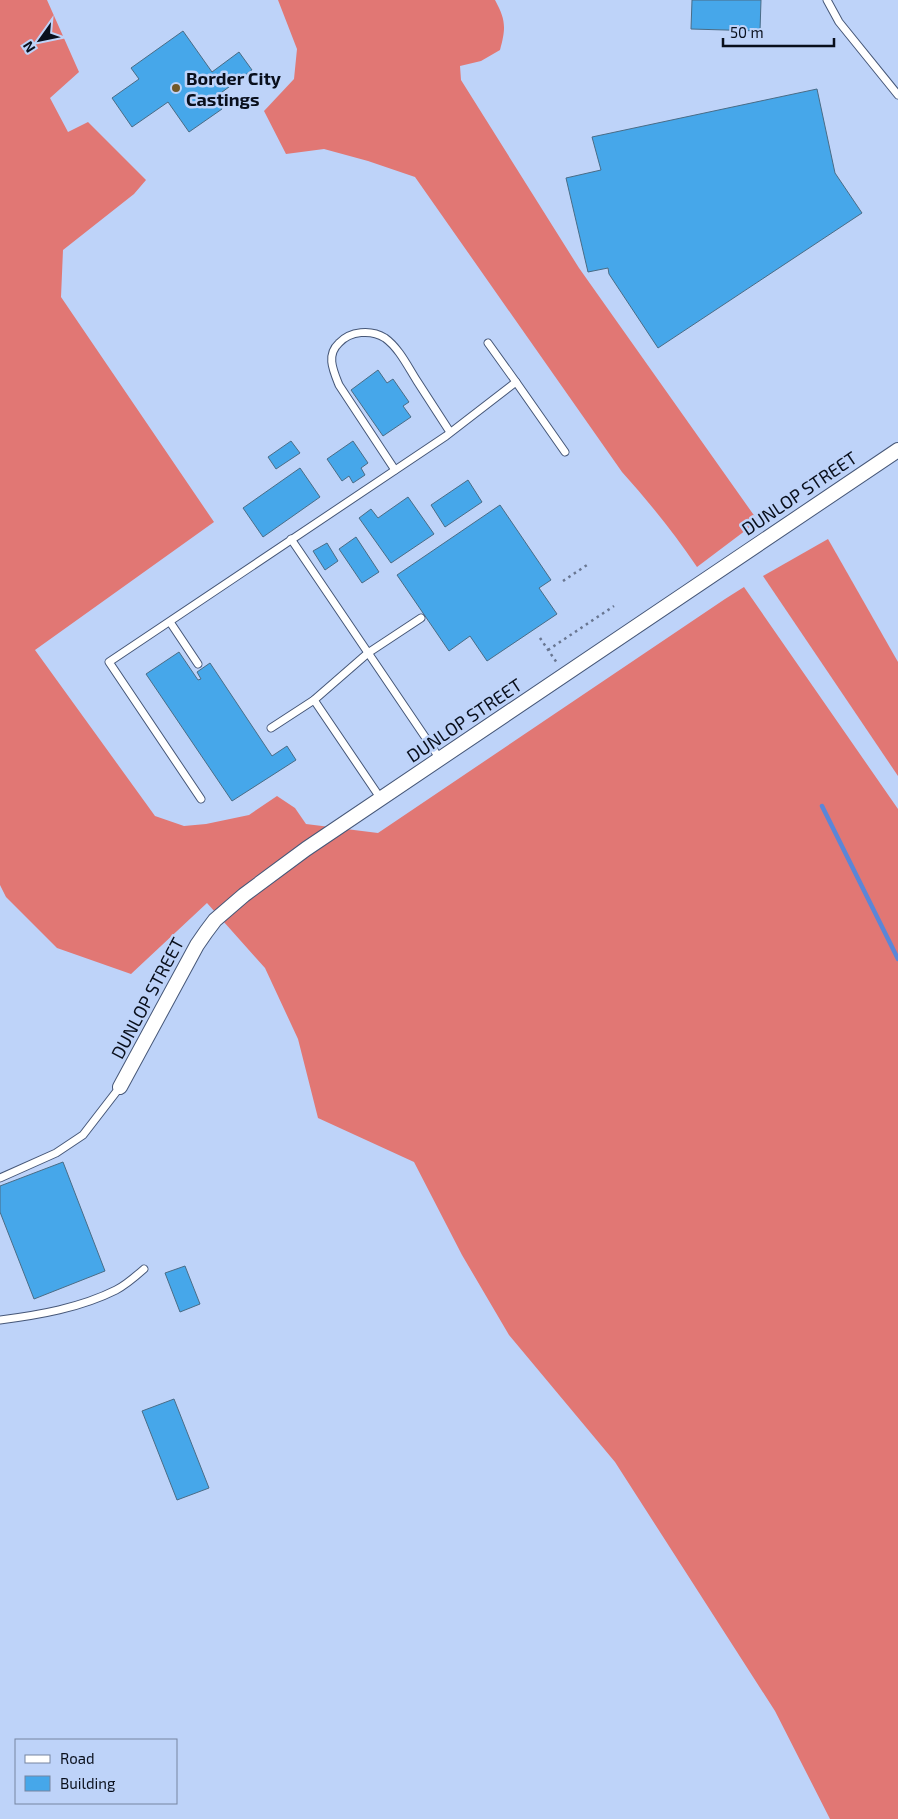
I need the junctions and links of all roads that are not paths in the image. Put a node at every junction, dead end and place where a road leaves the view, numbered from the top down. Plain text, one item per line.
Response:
1 (827, 0) edge
2 (898, 95) edge
3 (488, 343) dead end
4 (516, 382) junction
5 (450, 432) junction
6 (898, 450) edge
7 (565, 452) dead end
8 (395, 470) junction
9 (291, 540) junction
10 (421, 618) dead end
11 (170, 622) junction
12 (368, 653) junction
13 (198, 664) dead end
14 (314, 700) junction
15 (271, 728) dead end
16 (440, 759) junction
17 (200, 799) dead end
18 (381, 799) junction
19 (120, 1087) joint
20 (0, 1178) edge
21 (144, 1269) dead end
22 (0, 1320) edge

1 - 2 lane
3 - 4 lane
4 - 5 lane
4 - 7 lane
5 - 8 lane
5 - 8 lane
6 - 16 street, DUNLOP STREET
8 - 9 lane
9 - 11 lane
9 - 12 lane
10 - 12 lane
11 - 13 lane
11 - 17 lane
12 - 14 lane
12 - 16 lane
14 - 15 lane
14 - 18 lane
16 - 18 street, DUNLOP STREET
18 - 19 street, DUNLOP STREET
19 - 20 lane
21 - 22 lane

